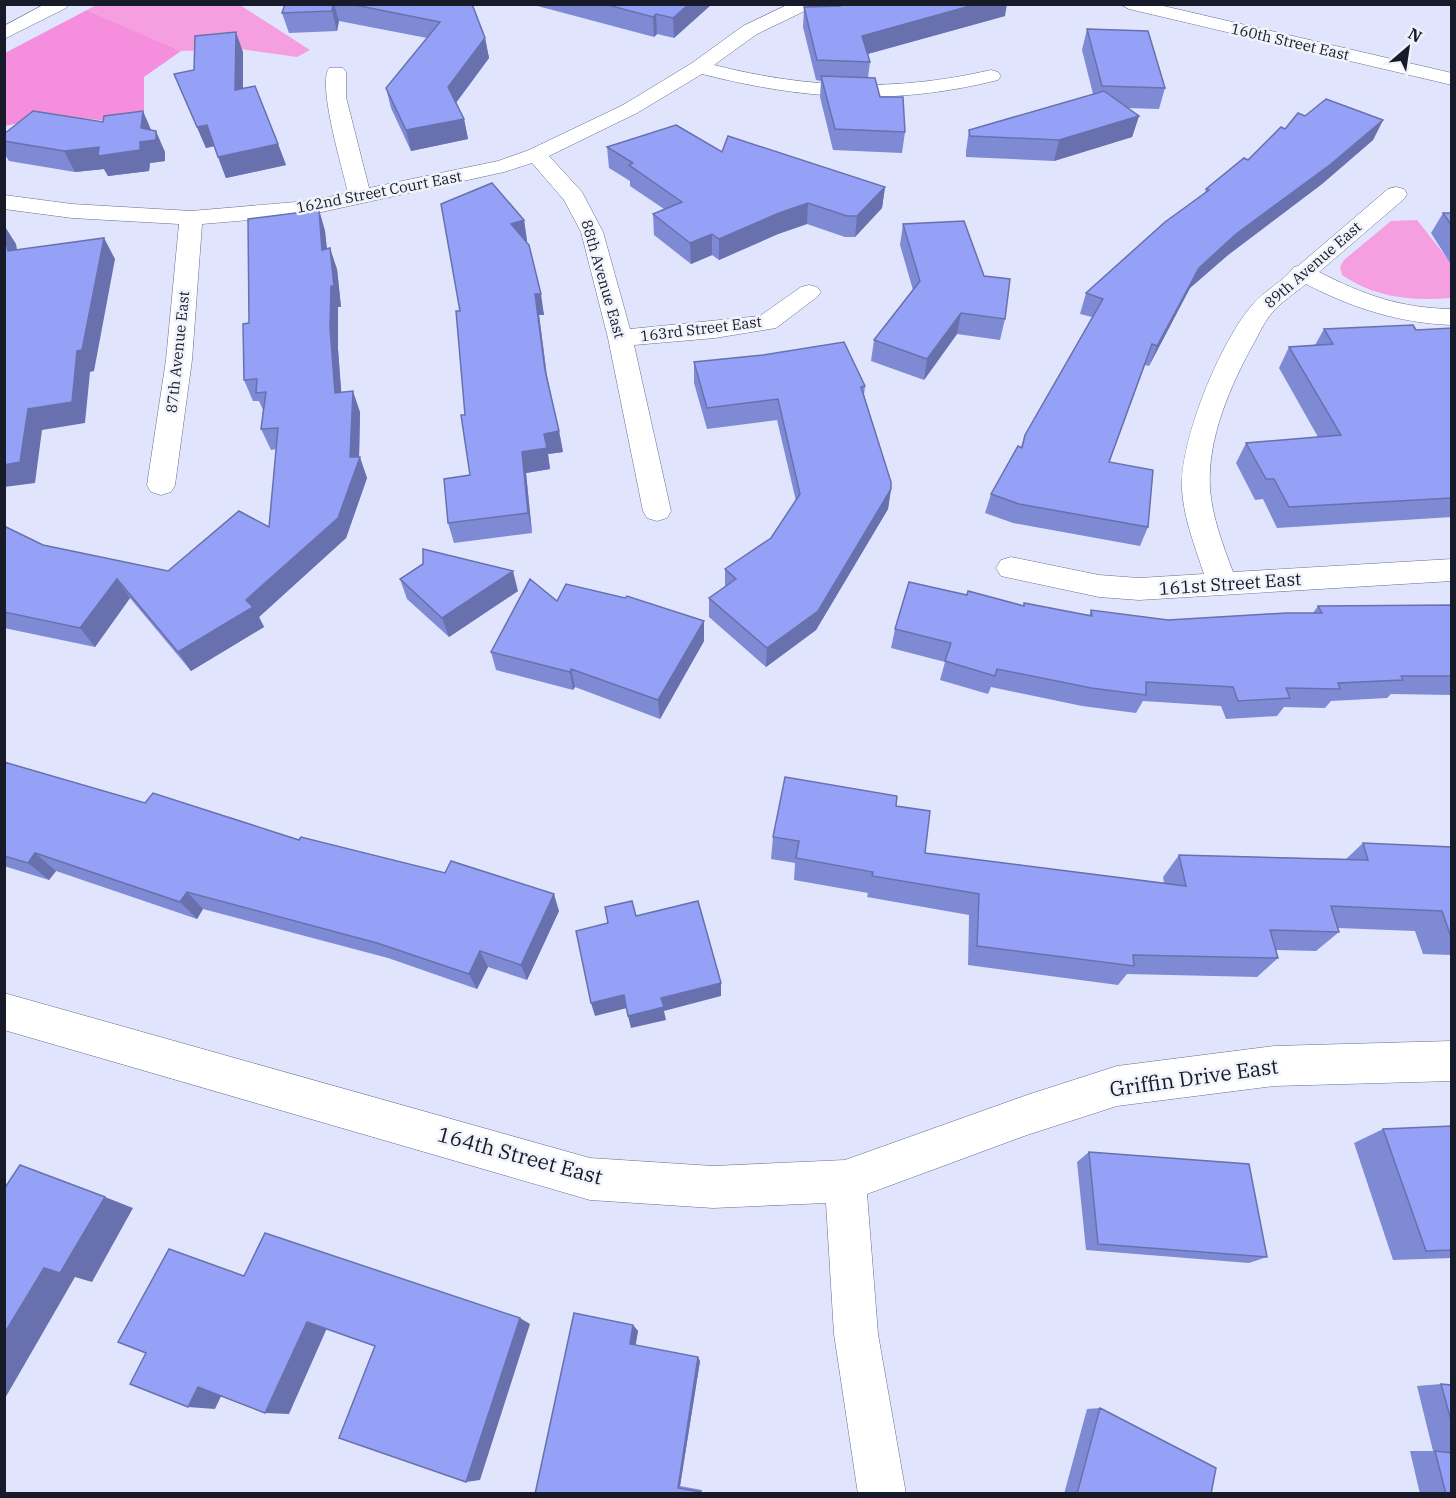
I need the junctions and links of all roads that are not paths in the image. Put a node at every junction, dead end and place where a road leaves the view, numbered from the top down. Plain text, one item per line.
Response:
1 (60, 4) edge
2 (762, 4) edge
3 (805, 4) edge
4 (1129, 4) edge
5 (786, 13) junction
6 (4, 34) edge
7 (699, 67) junction
8 (336, 72) dead end
9 (991, 76) dead end
10 (1452, 79) edge
11 (536, 154) junction
12 (1396, 194) dead end
13 (360, 197) junction
14 (4, 202) edge
15 (191, 218) junction
16 (1302, 272) junction
17 (809, 292) dead end
18 (1452, 317) edge
19 (620, 338) junction
20 (161, 485) dead end
21 (657, 511) dead end
22 (1011, 568) dead end
23 (1452, 570) edge
24 (1223, 584) junction
25 (8, 1018) edge
26 (1452, 1061) edge
27 (845, 1181) junction
28 (882, 1494) edge

1 - 6 street
2 - 5 street
3 - 5 street
4 - 10 street, 160th Street East
5 - 7 street
7 - 9 street
7 - 11 street
8 - 13 street
11 - 13 street, 162nd Street Court East
11 - 19 street, 88th Avenue East
12 - 16 street, 89th Avenue East
13 - 15 street, 162nd Street Court East
14 - 15 street, 162nd Street Court East
15 - 20 street, 87th Avenue East
16 - 18 street
16 - 24 street, 89th Avenue East
17 - 19 street, 163rd Street East
19 - 21 street, 88th Avenue East
22 - 24 street, 161st Street East
23 - 24 street, 161st Street East
25 - 27 street, 164th Street East
26 - 27 street, Griffin Drive East
27 - 28 street

